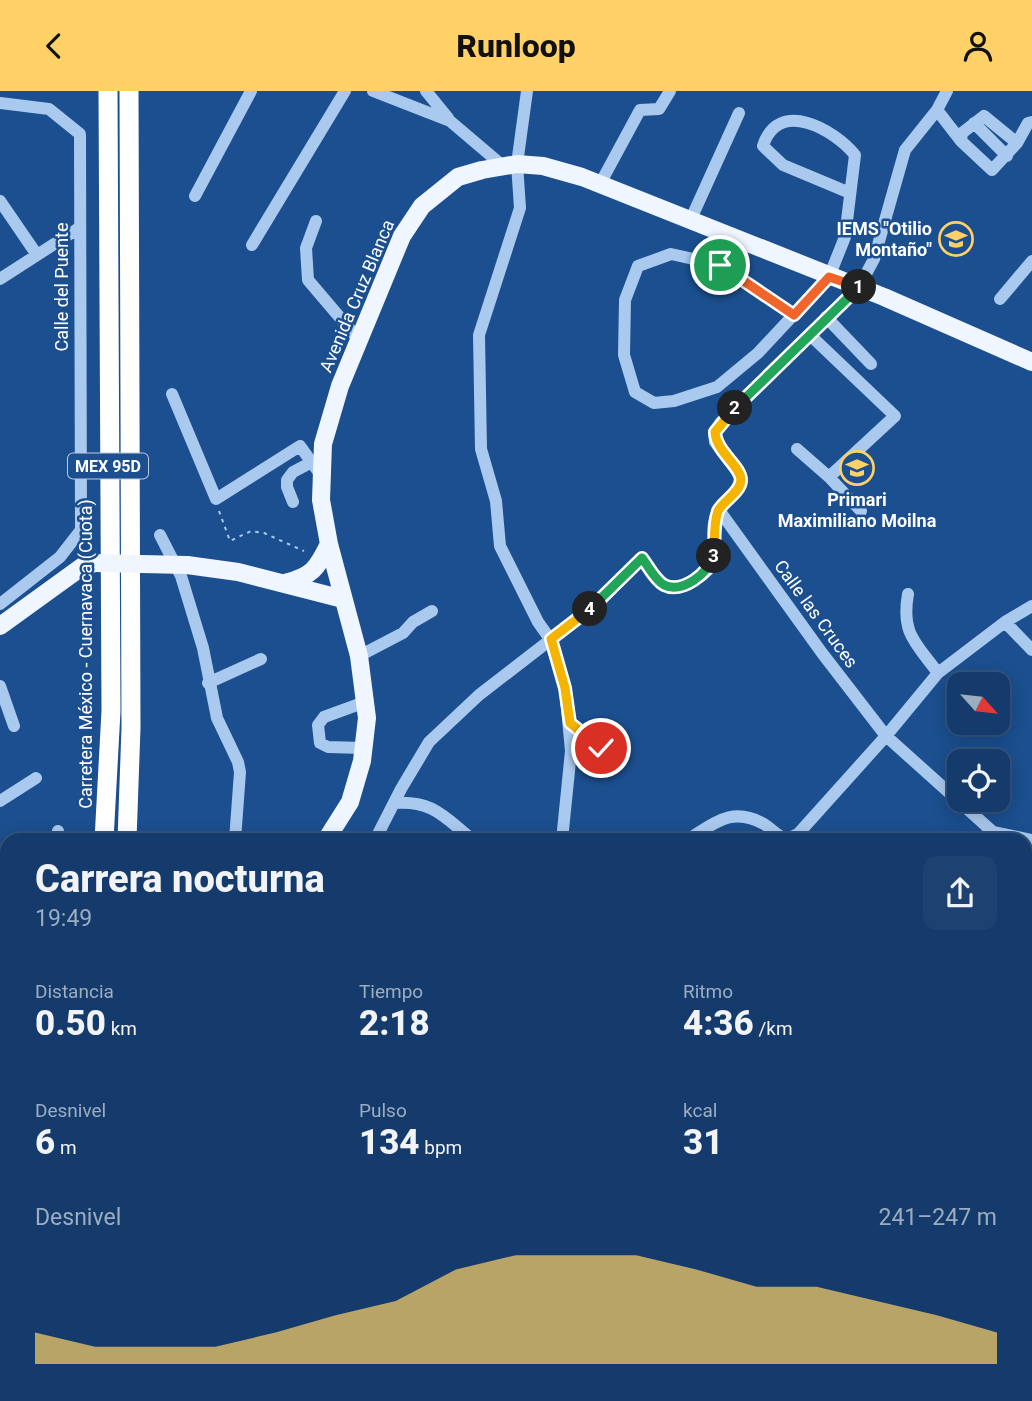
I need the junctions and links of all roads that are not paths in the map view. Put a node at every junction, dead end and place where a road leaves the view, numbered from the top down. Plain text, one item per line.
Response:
1 (108, 91) edge
2 (129, 91) edge
3 (251, 91) edge
4 (345, 91) edge
5 (373, 91) edge
6 (426, 91) edge
7 (527, 91) edge
8 (670, 91) edge
9 (947, 91) edge
10 (0, 103) edge
11 (937, 110) junction
12 (740, 113) dead end
13 (450, 121) junction
14 (1032, 122) edge
15 (974, 123) junction
16 (961, 141) junction
17 (1017, 143) junction
18 (1007, 156) junction
19 (510, 165) junction
20 (600, 184) junction
21 (850, 193) junction
22 (195, 196) dead end
23 (0, 201) edge
24 (316, 221) dead end
25 (690, 221) junction
26 (79, 228) junction
27 (252, 245) dead end
28 (37, 255) junction
29 (1032, 261) edge
30 (829, 277) junction
31 (0, 279) edge
32 (859, 287) junction
33 (1000, 299) dead end
34 (794, 315) junction
35 (826, 317) junction
36 (810, 335) junction
37 (359, 340) junction
38 (1032, 362) edge
39 (871, 364) dead end
40 (172, 394) dead end
41 (797, 449) dead end
42 (316, 468) junction
43 (829, 477) junction
44 (293, 502) dead end
45 (719, 510) junction
46 (861, 511) dead end
47 (160, 535) dead end
48 (329, 544) junction
49 (184, 571) junction
50 (285, 583) junction
51 (908, 594) dead end
52 (343, 599) junction
53 (0, 604) edge
54 (1032, 606) edge
55 (432, 611) dead end
56 (1005, 622) junction
57 (0, 626) edge
58 (551, 639) junction
59 (1032, 650) edge
60 (359, 656) junction
61 (261, 659) dead end
62 (938, 673) junction
63 (208, 683) junction
64 (0, 686) edge
65 (365, 702) junction
66 (570, 723) junction
67 (14, 726) dead end
68 (886, 736) junction
69 (363, 748) junction
70 (608, 757) dead end
71 (36, 778) dead end
72 (0, 801) edge
73 (394, 803) junction
74 (993, 832) joint
75 (104, 833) edge
76 (127, 833) edge
77 (236, 833) edge
78 (330, 833) edge
79 (379, 833) edge
80 (465, 833) edge
81 (563, 833) edge
82 (698, 833) edge
83 (775, 833) edge
84 (805, 833) edge
85 (998, 833) edge

1 - 75 highway, Carretera México - Cuernavaca (Cuota) / MEX 95D
2 - 76 highway, MEX 95D
3 - 22 street
4 - 27 street
5 - 13 street
6 - 13 street
7 - 19 street
8 - 20 street
9 - 11 street
10 - 26 street, Calle del Puente
11 - 16 street
11 - 32 street
12 - 25 street
13 - 19 street
14 - 17 street
15 - 16 street
15 - 17 street
15 - 18 street
16 - 18 street
17 - 18 street
19 - 20 main road, Avenida Cruz Blanca
19 - 37 main road, Avenida Cruz Blanca
19 - 58 street
20 - 25 main road, Avenida Cruz Blanca
21 - 21 street
21 - 30 street
23 - 28 street
24 - 37 street
25 - 30 main road, Avenida Cruz Blanca
26 - 28 street
26 - 53 street, Calle del Puente
28 - 31 street
29 - 33 street
30 - 32 main road, Avenida Cruz Blanca
30 - 34 street
32 - 35 street
32 - 38 main road, Avenida Cruz Blanca
34 - 34 street
35 - 36 street
35 - 39 street
36 - 43 street
36 - 45 street
37 - 42 main road, Avenida Cruz Blanca
40 - 42 street
41 - 43 street
42 - 44 street
42 - 48 main road, Avenida Cruz Blanca
43 - 46 street
45 - 58 street
45 - 68 street, Calle las Cruces
47 - 49 street
48 - 50 main road
48 - 52 main road, Avenida Cruz Blanca
49 - 50 main road
49 - 57 main road, bridge
49 - 63 street
50 - 52 main road
51 - 62 street
52 - 60 main road, Avenida Cruz Blanca
54 - 56 street
55 - 60 street
56 - 59 street
56 - 62 street
58 - 66 street
58 - 73 street
60 - 65 main road, Avenida Cruz Blanca
61 - 63 street
62 - 68 street
63 - 77 street
64 - 67 street
65 - 69 main road, Avenida Cruz Blanca
65 - 69 street
66 - 70 street
66 - 81 street
68 - 74 street, Calle las Cruces
68 - 84 street
69 - 78 main road, Avenida Cruz Blanca
71 - 72 street
73 - 79 street
73 - 80 street
74 - 85 street
82 - 83 street

